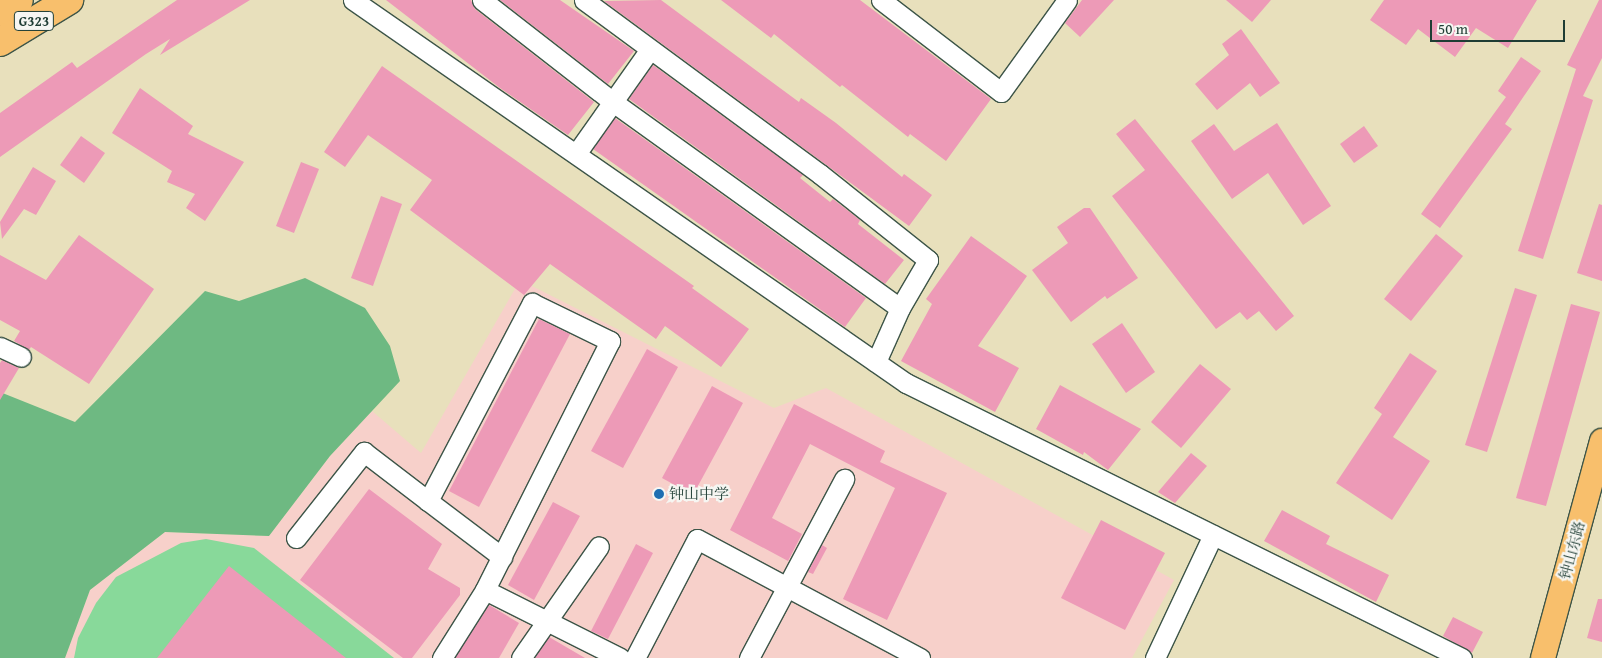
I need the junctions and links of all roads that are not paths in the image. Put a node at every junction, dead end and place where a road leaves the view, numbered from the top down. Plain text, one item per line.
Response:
1 (19, 0) edge
2 (69, 0) edge
3 (353, 0) edge
4 (482, 0) edge
5 (584, 0) edge
6 (881, 0) edge
7 (1067, 0) edge
8 (0, 12) edge
9 (0, 42) edge
10 (650, 49) junction
11 (613, 102) junction
12 (576, 154) junction
13 (900, 308) junction
14 (0, 347) edge
15 (21, 357) dead end
16 (876, 362) junction
17 (1602, 442) edge
18 (844, 479) dead end
19 (1598, 496) edge
20 (428, 500) junction
21 (1213, 535) junction
22 (296, 538) dead end
23 (599, 546) dead end
24 (502, 557) junction
25 (787, 587) junction
26 (485, 590) junction
27 (546, 620) junction
28 (442, 658) edge
29 (521, 658) edge
30 (620, 658) edge
31 (635, 658) edge
32 (749, 658) edge
33 (920, 658) edge
34 (1155, 658) edge
35 (1462, 658) edge
36 (1543, 658) edge
37 (1556, 658) edge

1 - 8 highway, G323
2 - 9 highway, G323
3 - 12 street
4 - 11 street
5 - 10 street
6 - 7 street
10 - 11 street
10 - 13 street
11 - 12 street
11 - 13 street
12 - 16 street
13 - 16 street
14 - 15 street
16 - 21 street
17 - 19 main road, 钟山东路
18 - 25 street
19 - 36 main road, 钟山东路
19 - 37 main road, 钟山东路
20 - 22 street
20 - 24 street
20 - 24 street
21 - 34 street
21 - 35 street
23 - 27 street
24 - 26 street
25 - 31 street
25 - 32 street
25 - 33 street
26 - 27 street
26 - 28 street
27 - 29 street
27 - 30 street

